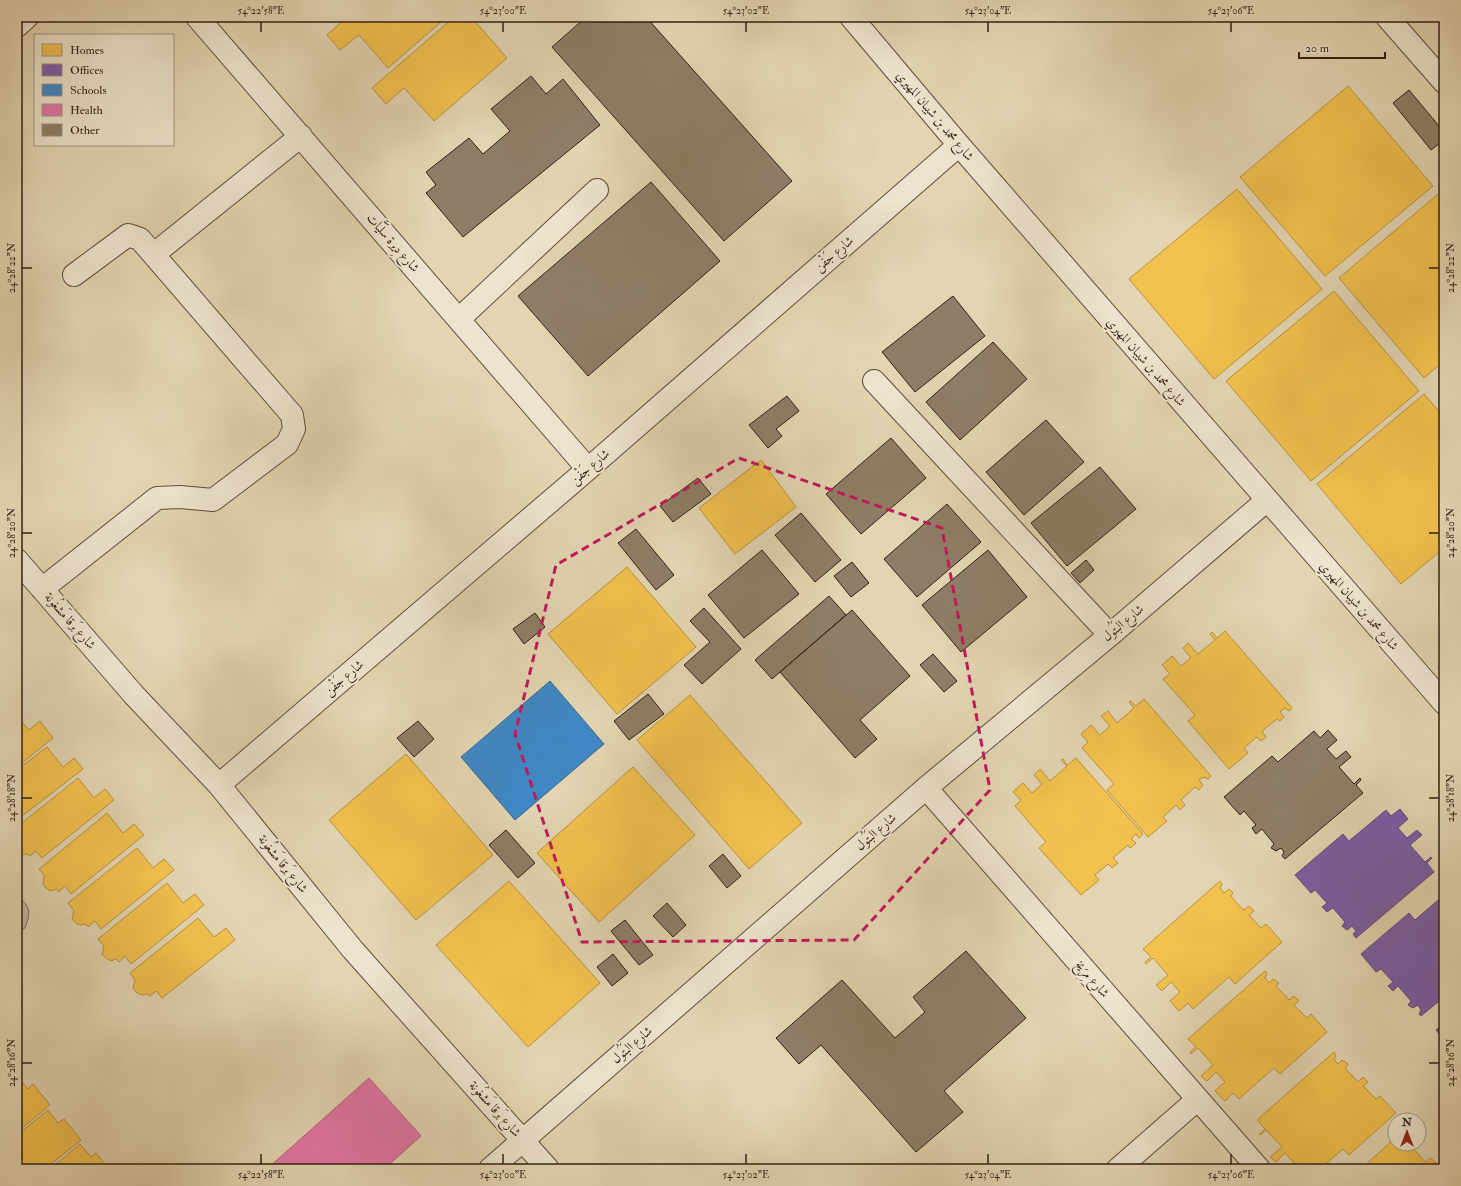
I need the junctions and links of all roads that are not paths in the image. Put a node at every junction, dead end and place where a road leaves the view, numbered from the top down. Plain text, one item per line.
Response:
1 (27, 17) edge
2 (197, 17) edge
3 (851, 17) edge
4 (1387, 17) edge
5 (17, 26) edge
6 (1444, 82) edge
7 (301, 136) junction
8 (959, 145) junction
9 (596, 190) dead end
10 (154, 254) junction
11 (74, 275) dead end
12 (459, 319) junction
13 (874, 381) dead end
14 (588, 469) junction
15 (1266, 500) junction
16 (17, 560) edge
17 (42, 589) junction
18 (1110, 634) junction
19 (1444, 703) edge
20 (218, 785) junction
21 (926, 788) junction
22 (1198, 1100) junction
23 (523, 1140) junction
24 (490, 1169) edge
25 (548, 1169) edge
26 (1118, 1169) edge
27 (1259, 1169) edge

1 - 5 street
2 - 7 street, شارع دِيرة سلَيَّات
3 - 8 street, شارع محمد بن شيبان المهيري
4 - 6 street
7 - 10 street
7 - 12 street, شارع دِيرة سلَيَّات
8 - 14 street, شارع جَفْن
8 - 15 street, شارع محمد بن شيبان المهيري
9 - 12 street
10 - 11 street
10 - 17 street
12 - 14 street, شارع دِيرة سلَيَّات
13 - 18 street
14 - 20 street, شارع جَفْن
15 - 18 street, شارع البَتُول
15 - 19 street, شارع محمد بن شيبان المهيري
16 - 17 street, شارع بَرقا مَشغُونة
17 - 20 street, شارع بَرقا مَشغُونة
18 - 21 street, شارع البَتُول
20 - 23 street, شارع بَرقا مَشغُونة
21 - 22 street, شارع مِرَيخ
21 - 23 street, شارع البَتُول
22 - 26 street
22 - 27 street, شارع مِرَيخ
23 - 24 street, شارع البَتُول
23 - 25 street, شارع بَرقا مَشغُونة

